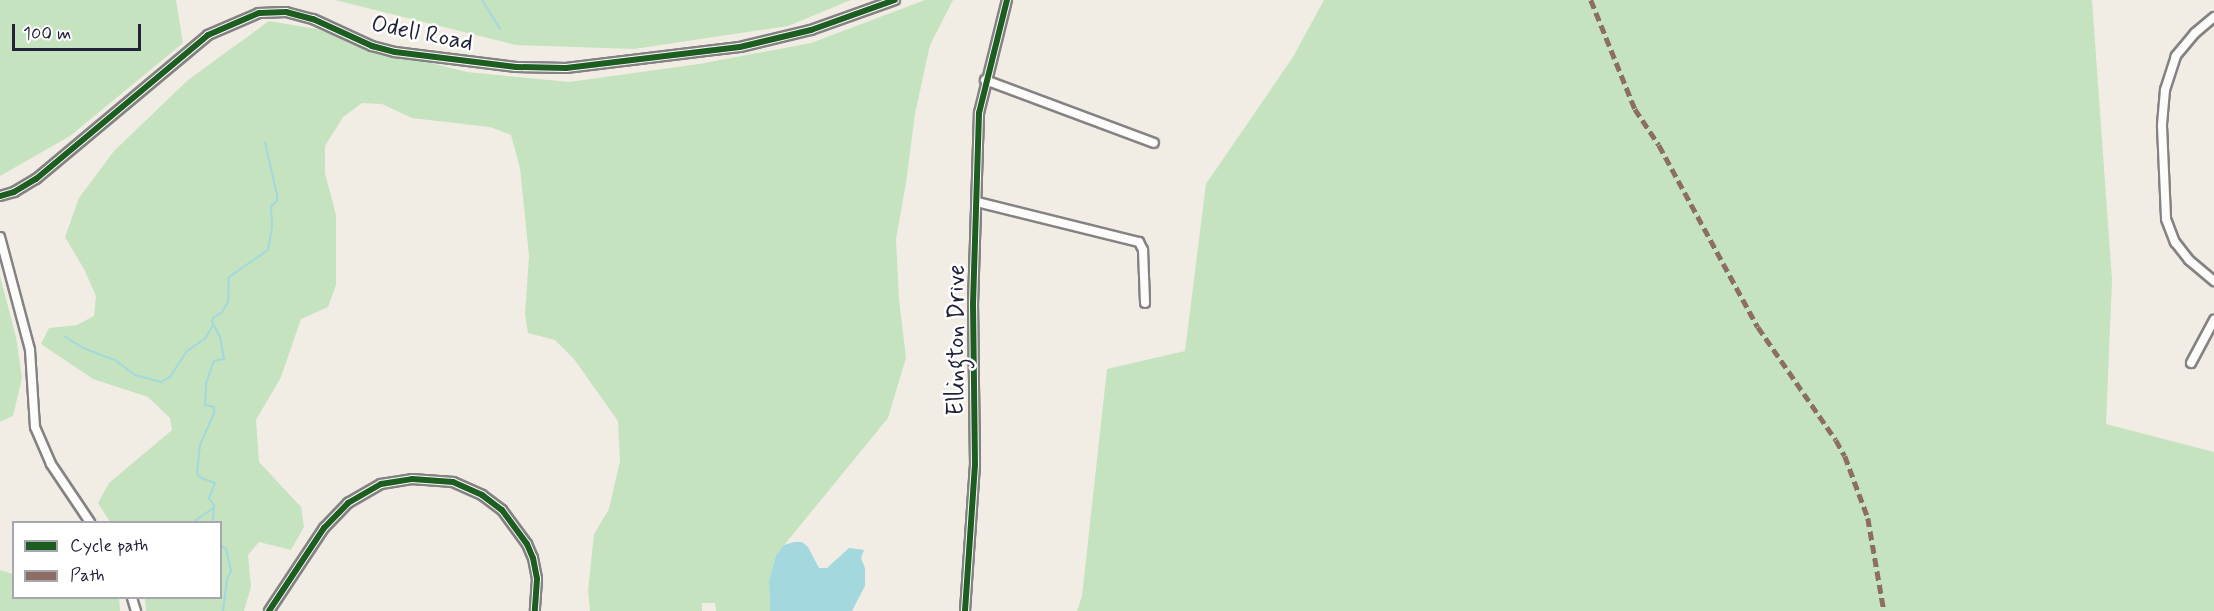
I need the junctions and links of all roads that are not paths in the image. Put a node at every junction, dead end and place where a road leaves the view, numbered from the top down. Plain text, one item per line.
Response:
1 (895, 0) edge
2 (1006, 0) edge
3 (2214, 17) edge
4 (986, 80) junction
5 (1154, 143) dead end
6 (0, 196) edge
7 (977, 202) junction
8 (0, 237) edge
9 (2214, 281) edge
10 (1144, 303) dead end
11 (2214, 320) edge
12 (2191, 363) dead end
13 (89, 521) edge
14 (269, 611) edge
15 (535, 611) edge
16 (965, 611) edge

1 - 6 street, Odell Road
2 - 4 street, Ellington Drive
3 - 9 street
4 - 5 street
4 - 7 street, Ellington Drive
7 - 10 street
7 - 16 street, Ellington Drive
8 - 13 street
11 - 12 street
14 - 15 street

